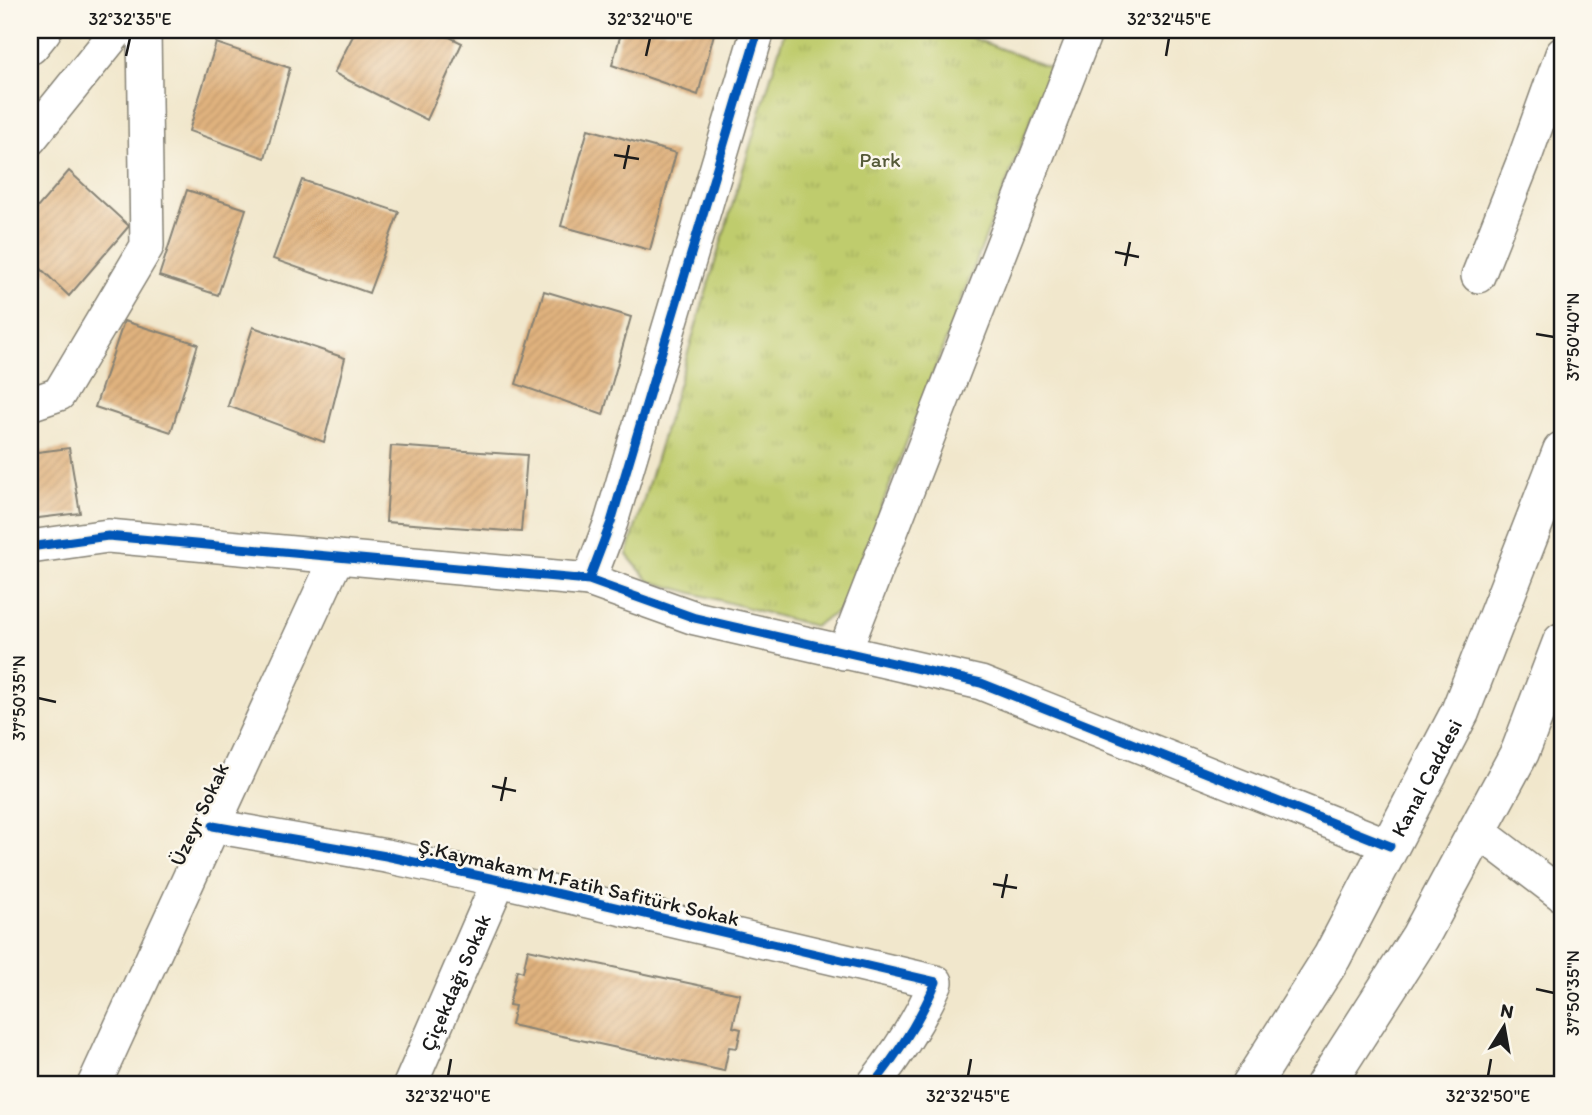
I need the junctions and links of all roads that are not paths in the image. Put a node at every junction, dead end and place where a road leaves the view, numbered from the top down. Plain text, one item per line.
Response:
1 (41, 30) edge
2 (118, 30) edge
3 (144, 30) edge
4 (758, 30) edge
5 (1086, 30) edge
6 (30, 45) edge
7 (1562, 54) edge
8 (30, 139) edge
9 (1478, 276) dead end
10 (30, 404) edge
11 (1562, 451) edge
12 (30, 547) edge
13 (337, 557) junction
14 (589, 580) junction
15 (1562, 642) edge
16 (844, 653) junction
17 (213, 826) junction
18 (1477, 830) junction
19 (1390, 846) junction
20 (499, 880) junction
21 (1562, 895) edge
22 (418, 1083) edge
23 (94, 1085) edge
24 (873, 1085) edge
25 (1251, 1085) edge
26 (1325, 1085) edge

1 - 6 main road
2 - 8 street
3 - 10 street
4 - 14 street
5 - 16 street
7 - 9 street
11 - 19 main road, Kanal Caddesi
12 - 13 street
13 - 14 street
13 - 17 street, Üzeyr Sokak
14 - 16 street
15 - 18 main road
16 - 19 street
17 - 20 street, Ş.Kaymakam M.Fatih Safitürk Sokak
17 - 23 street, Üzeyr Sokak
18 - 21 street
18 - 26 main road
19 - 25 main road, Kanal Caddesi
20 - 22 street, Çiçekdağı Sokak
20 - 24 street, Ş.Kaymakam M.Fatih Safitürk Sokak

